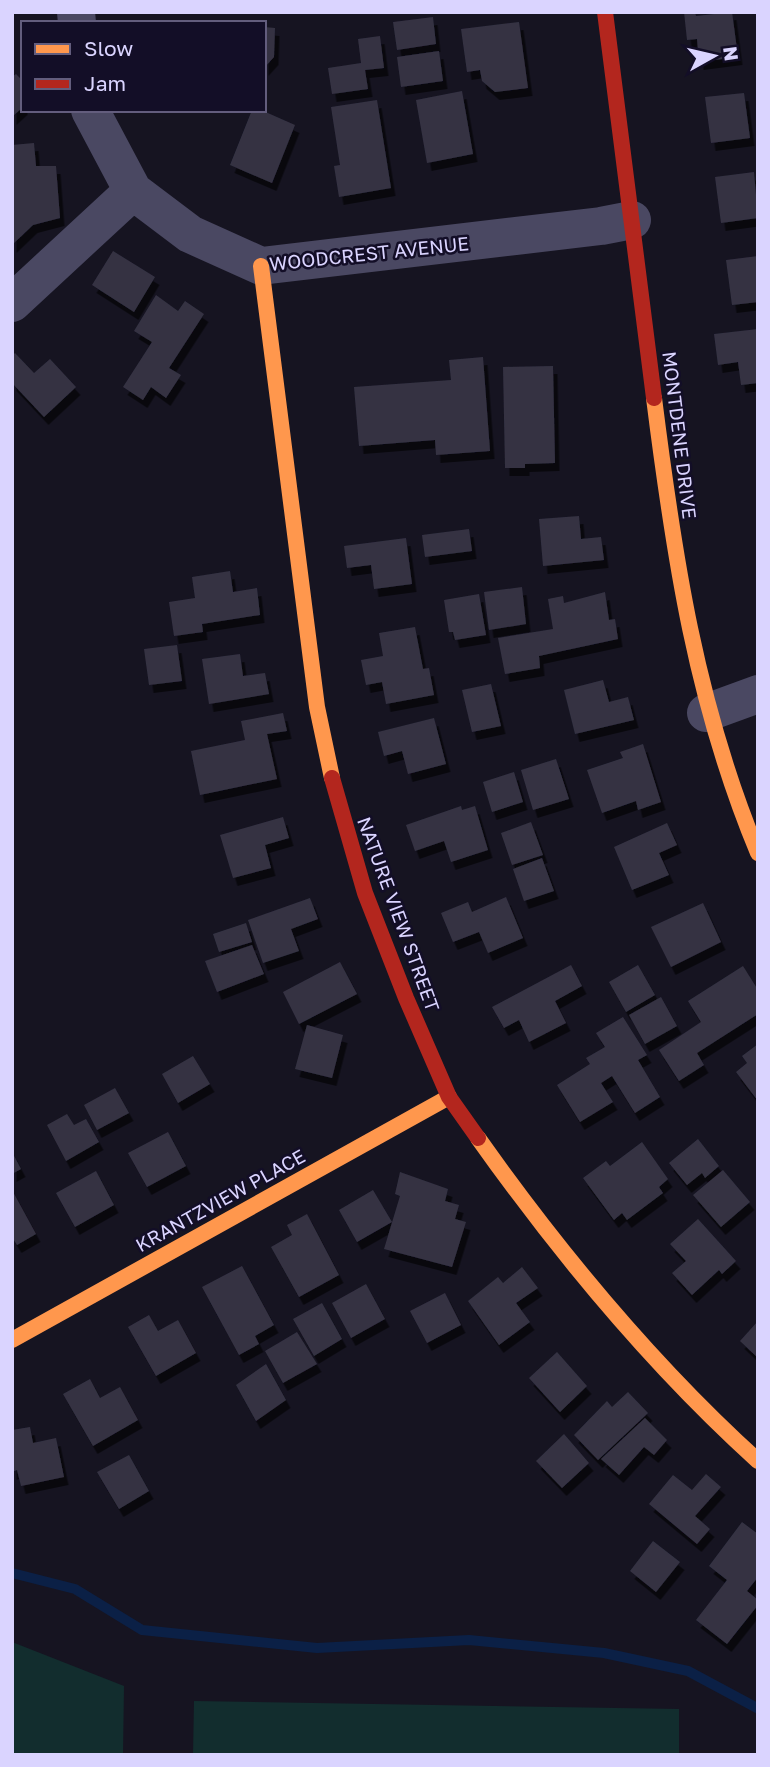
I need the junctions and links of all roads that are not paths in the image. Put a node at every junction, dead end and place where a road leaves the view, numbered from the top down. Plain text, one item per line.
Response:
1 (605, 12) edge
2 (91, 112) edge
3 (133, 191) junction
4 (632, 220) junction
5 (261, 266) junction
6 (12, 303) edge
7 (758, 694) edge
8 (706, 713) junction
9 (758, 853) edge
10 (449, 1097) junction
11 (12, 1340) edge
12 (758, 1461) edge

1 - 4 street, MONTDENE DRIVE
2 - 3 street, WOODCREST AVENUE
3 - 5 street, WOODCREST AVENUE
3 - 6 street
4 - 5 street, WOODCREST AVENUE
4 - 8 street, MONTDENE DRIVE
5 - 10 street, NATURE VIEW STREET
7 - 8 street
8 - 9 street, MONTDENE DRIVE
10 - 11 street, KRANTZVIEW PLACE
10 - 12 street, NATURE VIEW STREET

